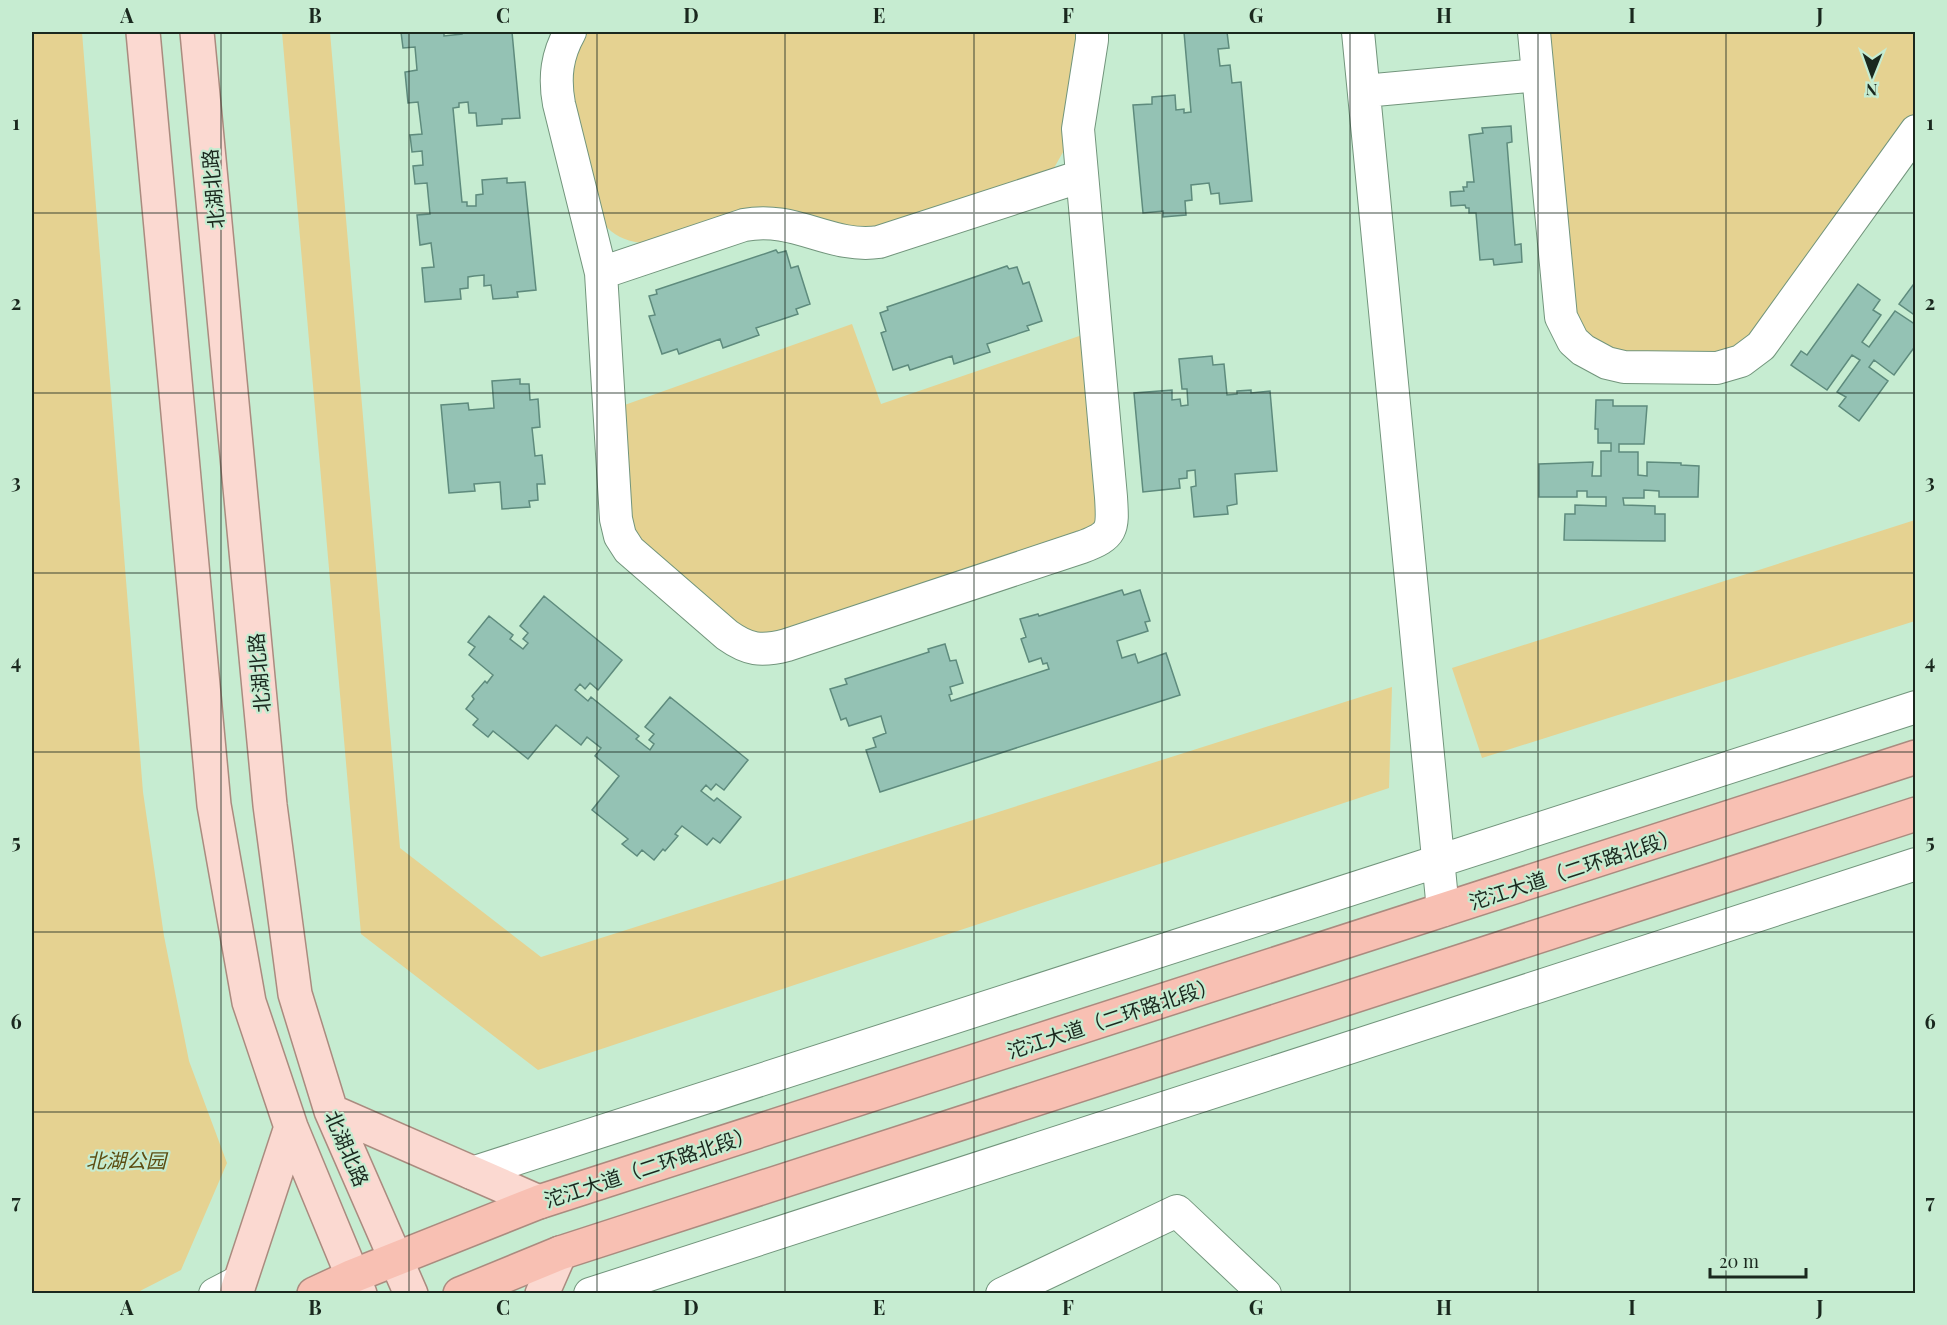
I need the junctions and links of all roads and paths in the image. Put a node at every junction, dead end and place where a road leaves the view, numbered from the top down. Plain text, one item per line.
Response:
1 (143, 32) edge
2 (197, 32) edge
3 (570, 32) edge
4 (1092, 32) edge
5 (1358, 32) edge
6 (1534, 32) edge
7 (1538, 75) junction
8 (1364, 91) junction
9 (1916, 131) edge
10 (1082, 176) junction
11 (602, 273) junction
12 (1916, 707) edge
13 (1916, 757) edge
14 (1916, 814) edge
15 (1438, 861) junction
16 (1916, 864) edge
17 (1443, 910) junction
18 (331, 1111) junction
19 (291, 1127) junction
20 (472, 1173) junction
21 (538, 1202) junction
22 (560, 1253) junction
23 (396, 1258) junction
24 (356, 1285) edge
25 (230, 1289) edge
26 (314, 1293) edge
27 (411, 1293) edge
28 (459, 1293) edge
29 (542, 1293) edge
30 (590, 1293) edge
31 (1002, 1293) edge
32 (1265, 1293) edge

1 - 19 main road
2 - 18 main road, 北湖北路
3 - 11 lane
4 - 10 lane
5 - 8 lane
6 - 7 lane
7 - 8 lane
7 - 9 lane
8 - 15 lane
10 - 11 lane
10 - 11 lane
12 - 15 lane
13 - 17 highway, 沱江大道（二环路北段）
14 - 22 highway
15 - 17 lane
15 - 20 lane
16 - 30 lane
17 - 21 highway, 沱江大道（二环路北段）
18 - 20 main road
18 - 23 main road, 北湖北路
19 - 24 main road
19 - 25 main road
20 - 21 main road
21 - 23 highway, 沱江大道（二环路北段）
22 - 28 highway
22 - 29 main road
23 - 24 highway, 沱江大道（二环路北段）
23 - 27 main road, 北湖北路
24 - 26 highway, 沱江大道（二环路北段）
31 - 32 lane

